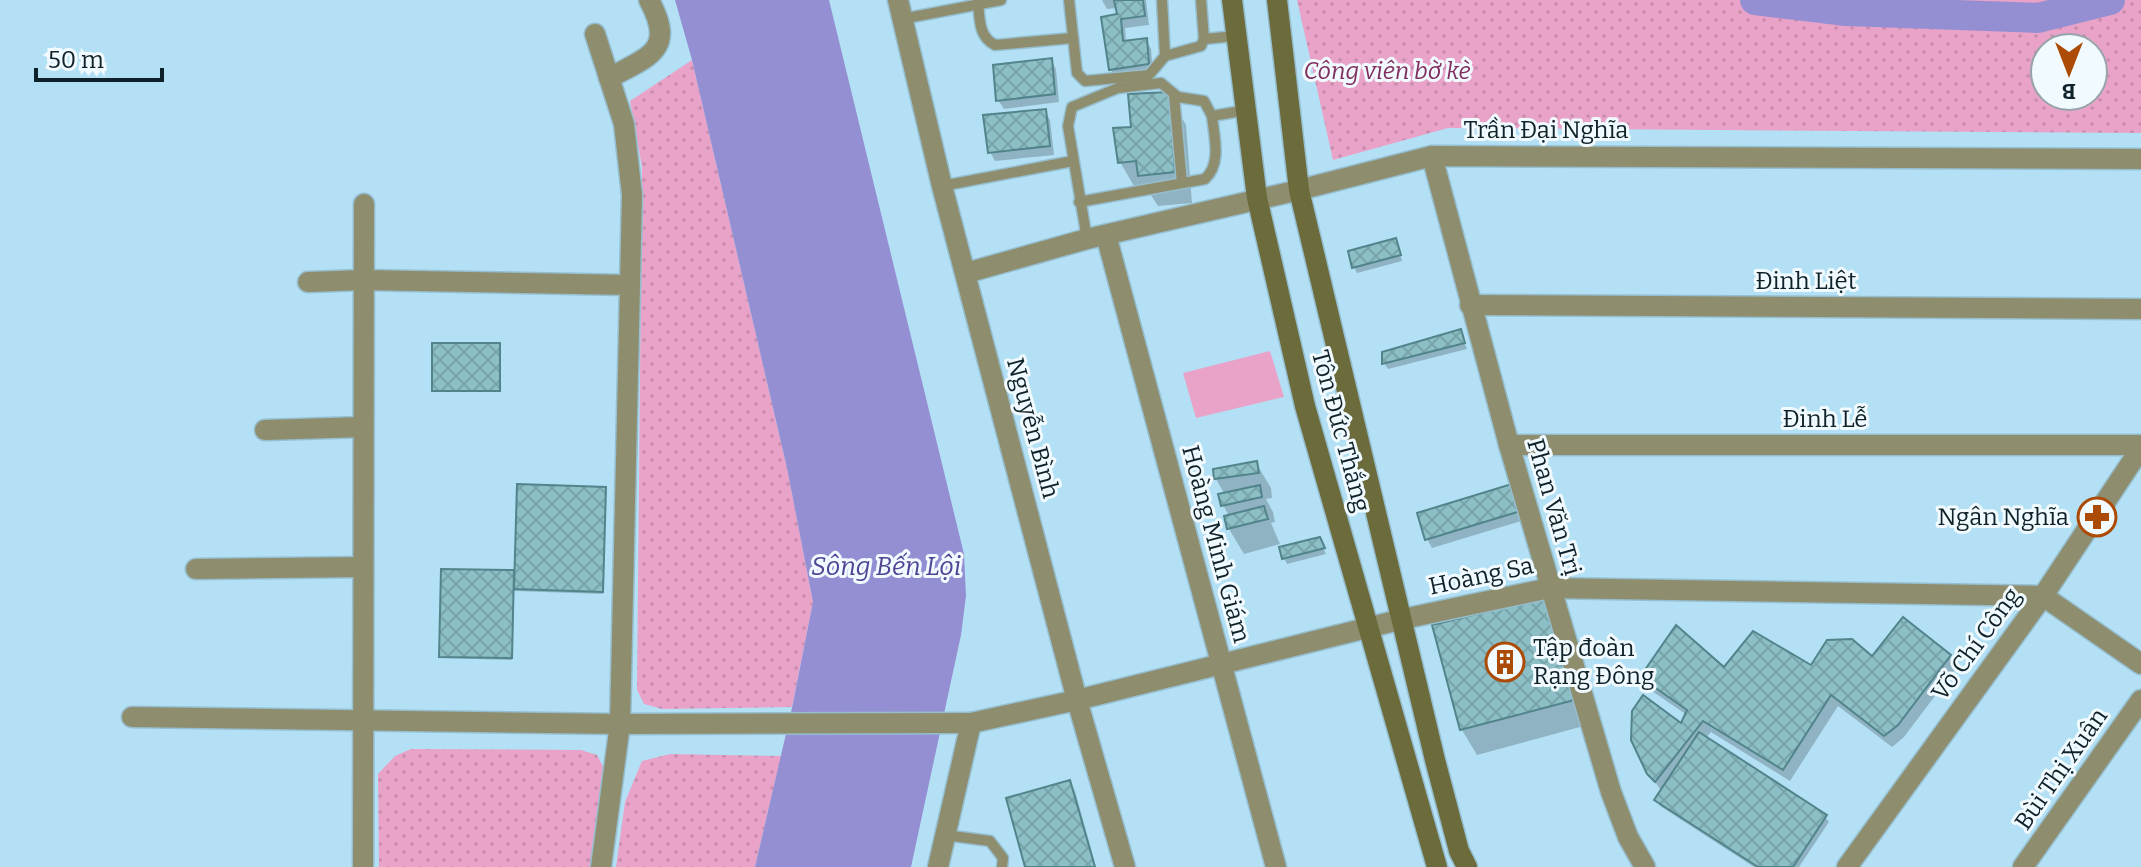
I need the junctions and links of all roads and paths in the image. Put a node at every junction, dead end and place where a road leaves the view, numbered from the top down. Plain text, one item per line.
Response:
1 (649, 0) edge
2 (1001, 0) edge
3 (1069, 0) edge
4 (1162, 0) edge
5 (1201, 0) edge
6 (1232, 0) edge
7 (1277, 0) edge
8 (978, 2) junction
9 (900, 10) edge
10 (595, 34) dead end
11 (1236, 36) junction
12 (1073, 38) junction
13 (1204, 39) junction
14 (1165, 56) junction
15 (609, 78) junction
16 (1174, 96) junction
17 (1247, 110) junction
18 (1212, 116) junction
19 (1432, 156) junction
20 (2141, 159) edge
21 (1073, 161) junction
22 (1182, 183) junction
23 (942, 186) junction
24 (1299, 190) junction
25 (1257, 198) junction
26 (1079, 202) junction
27 (364, 204) dead end
28 (1097, 237) junction
29 (966, 273) junction
30 (363, 280) junction
31 (308, 282) dead end
32 (630, 285) junction
33 (1470, 305) junction
34 (2141, 309) edge
35 (363, 427) junction
36 (265, 430) dead end
37 (1509, 445) junction
38 (2141, 446) edge
39 (363, 567) junction
40 (196, 569) dead end
41 (1550, 588) junction
42 (2043, 596) junction
43 (1403, 619) junction
44 (1367, 628) junction
45 (2141, 664) edge
46 (1221, 665) junction
47 (1077, 700) junction
48 (2141, 700) edge
49 (132, 717) dead end
50 (363, 720) junction
51 (971, 723) junction
52 (620, 724) junction
53 (945, 835) junction
54 (363, 867) edge
55 (601, 867) edge
56 (938, 867) edge
57 (1002, 867) edge
58 (1125, 867) edge
59 (1276, 867) edge
60 (1437, 867) edge
61 (1467, 867) edge
62 (1645, 867) edge
63 (1847, 867) edge
64 (2023, 867) edge

1 - 15 street
2 - 8 lane
3 - 12 lane
4 - 14 lane
5 - 13 lane
6 - 11 main road, Tôn Đức Thắng
7 - 24 main road, Tôn Đức Thắng
8 - 9 lane
8 - 12 lane
9 - 23 street, Nguyễn Bình
10 - 15 street
11 - 13 lane
11 - 17 main road, Tôn Đức Thắng
12 - 14 lane
13 - 14 lane
15 - 32 street
16 - 18 lane
16 - 21 lane
16 - 22 lane
17 - 18 lane
17 - 25 main road, Tôn Đức Thắng
18 - 22 lane
19 - 20 street, Trần Đại Nghĩa
19 - 24 street, Trần Đại Nghĩa
19 - 33 street, Phan Văn Trị
21 - 23 lane
21 - 26 lane
22 - 26 lane
23 - 29 street, Nguyễn Bình
24 - 25 street, Trần Đại Nghĩa
24 - 43 main road, Tôn Đức Thắng
25 - 28 street, Trần Đại Nghĩa
25 - 44 main road, Tôn Đức Thắng
26 - 28 lane
27 - 30 street
28 - 29 street, Trần Đại Nghĩa
28 - 46 street, Hoàng Minh Giám
29 - 47 street, Nguyễn Bình
30 - 31 street
30 - 32 street
30 - 35 street
32 - 52 street
33 - 34 street, Đinh Liệt
33 - 37 street, Phan Văn Trị
35 - 36 street
35 - 39 street
37 - 38 street, Đinh Lễ
37 - 41 street, Phan Văn Trị
38 - 42 street, Võ Chí Công
39 - 40 street
39 - 50 street
41 - 42 street, Hoàng Sa
41 - 43 street, Hoàng Sa
41 - 62 street, Phan Văn Trị
42 - 45 street
42 - 63 street, Võ Chí Công
43 - 44 street, Hoàng Sa
43 - 61 main road, Tôn Đức Thắng
44 - 46 street, Hoàng Sa
44 - 60 main road, Tôn Đức Thắng
46 - 47 street, Hoàng Sa
46 - 59 street, Hoàng Minh Giám
47 - 51 street, Hoàng Sa
47 - 58 street, Nguyễn Bình
48 - 64 street, Bùi Thị Xuân
49 - 50 street, Hoàng Sa
50 - 52 street, Hoàng Sa
50 - 54 street
51 - 52 street, Hoàng Sa
51 - 53 street
52 - 55 street
53 - 56 street
53 - 57 lane

